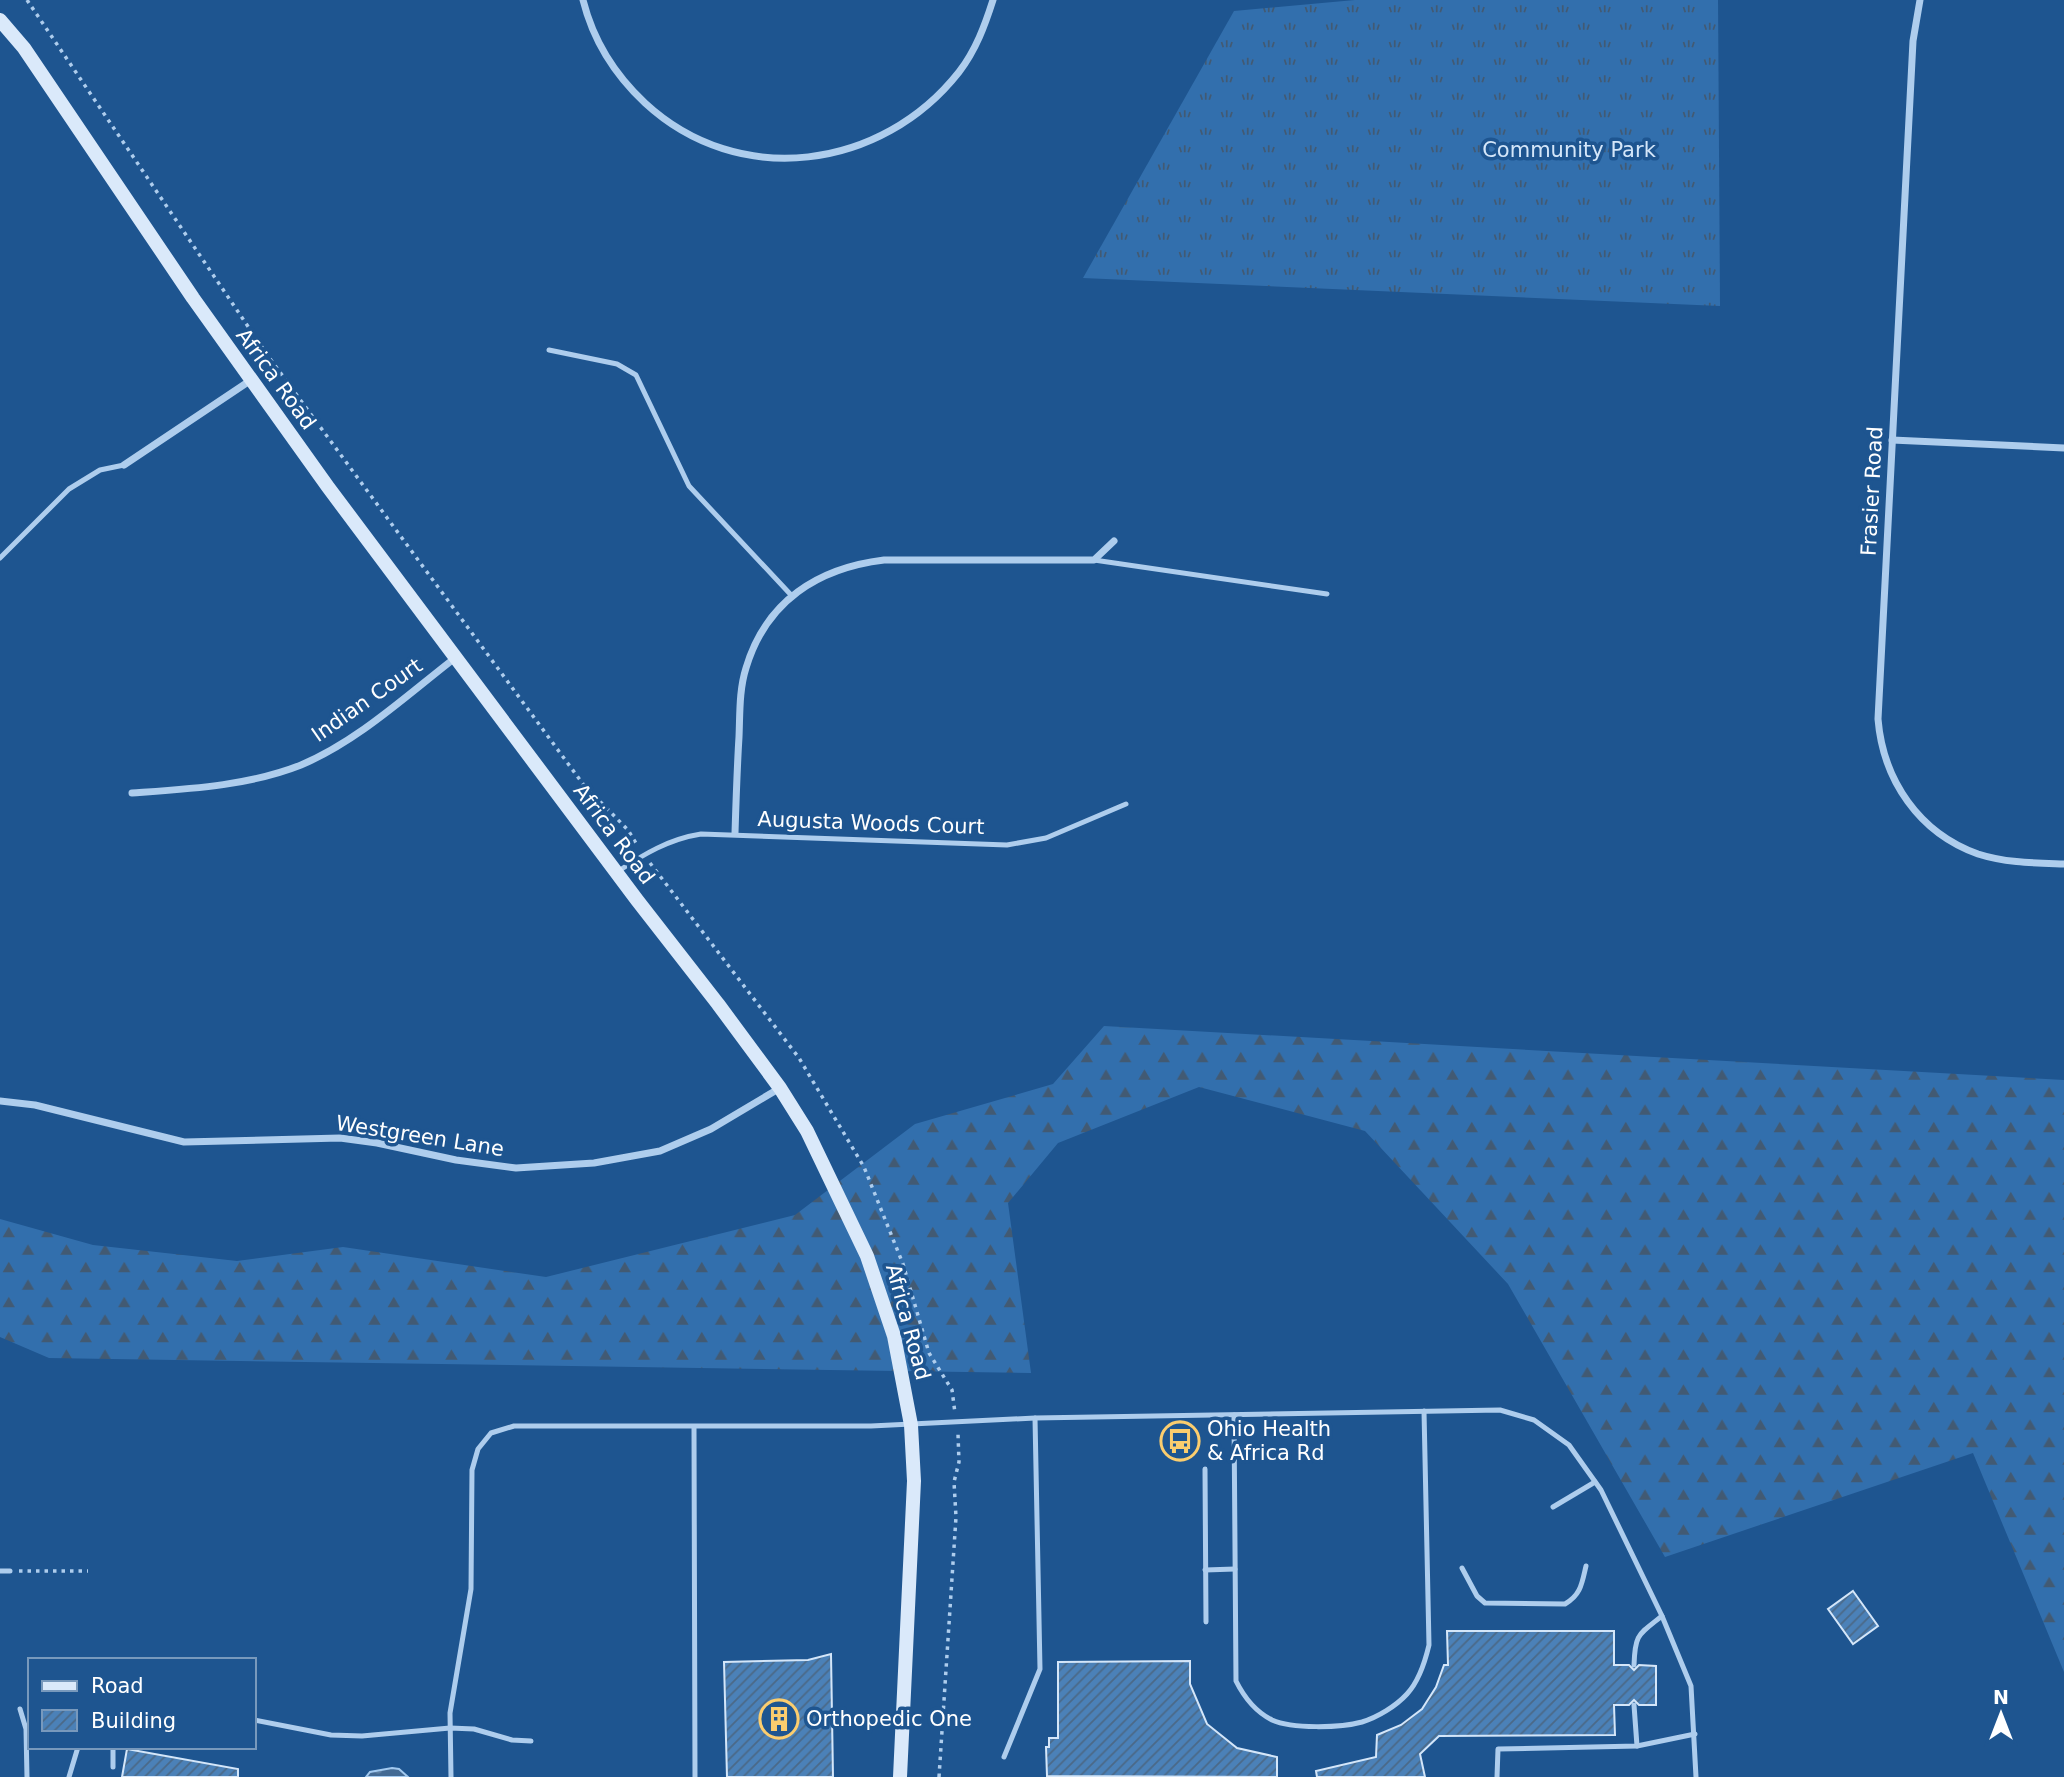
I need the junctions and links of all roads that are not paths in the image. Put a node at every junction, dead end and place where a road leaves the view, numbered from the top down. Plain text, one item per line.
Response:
1 (583, 0) edge
2 (993, 0) edge
3 (1920, 0) edge
4 (0, 20) edge
5 (549, 350) dead end
6 (251, 380) junction
7 (1892, 440) junction
8 (2064, 448) edge
9 (124, 465) joint
10 (1114, 541) dead end
11 (0, 558) edge
12 (1094, 560) junction
13 (1327, 594) dead end
14 (792, 596) junction
15 (455, 658) junction
16 (132, 793) dead end
17 (1126, 804) dead end
18 (735, 833) junction
19 (2064, 864) edge
20 (617, 872) junction
21 (780, 1088) junction
22 (0, 1101) edge
23 (1424, 1411) junction
24 (1234, 1415) junction
25 (1035, 1418) junction
26 (911, 1424) junction
27 (694, 1428) junction
28 (1205, 1469) dead end
29 (1595, 1482) junction
30 (1553, 1507) dead end
31 (1586, 1566) dead end
32 (1462, 1568) dead end
33 (1235, 1569) junction
34 (1205, 1570) junction
35 (0, 1571) edge
36 (9, 1571) road end
37 (1662, 1616) junction
38 (1206, 1622) dead end
39 (1633, 1665) dead end
40 (1633, 1705) dead end
41 (20, 1709) dead end
42 (256, 1720) edge
43 (450, 1728) junction
44 (1695, 1734) junction
45 (531, 1741) dead end
46 (1637, 1746) junction
47 (77, 1749) edge
48 (113, 1749) edge
49 (1004, 1756) dead end
50 (113, 1767) dead end
51 (27, 1777) edge
52 (69, 1777) edge
53 (451, 1777) edge
54 (695, 1777) edge
55 (900, 1777) edge
56 (1497, 1777) edge
57 (1696, 1777) edge

1 - 2 street
3 - 7 street, Frasier Road
4 - 6 street, Africa Road
5 - 14 lane
6 - 9 street
6 - 15 street, Africa Road
7 - 8 street
7 - 19 street, Frasier Road
9 - 11 lane
10 - 12 street
12 - 13 lane
12 - 14 street
14 - 18 street
15 - 16 street, Indian Court
15 - 20 street, Africa Road
17 - 18 lane, Augusta Woods Court
18 - 20 lane, Augusta Woods Court
20 - 21 street, Africa Road
21 - 22 street, Westgreen Lane
21 - 26 street, Africa Road
23 - 24 lane
23 - 29 lane
23 - 33 lane
24 - 25 lane
24 - 33 lane
25 - 26 lane
25 - 49 lane
26 - 27 lane
26 - 55 street, Africa Road
27 - 43 lane
27 - 54 lane
28 - 34 lane
29 - 30 lane
29 - 37 lane
31 - 32 lane
33 - 34 lane
34 - 38 lane
35 - 36 lane
37 - 39 lane
37 - 44 lane
40 - 46 lane
41 - 51 lane
42 - 43 lane
43 - 45 lane
43 - 53 lane
44 - 46 lane
44 - 57 lane
46 - 56 lane
47 - 52 lane
48 - 50 lane

